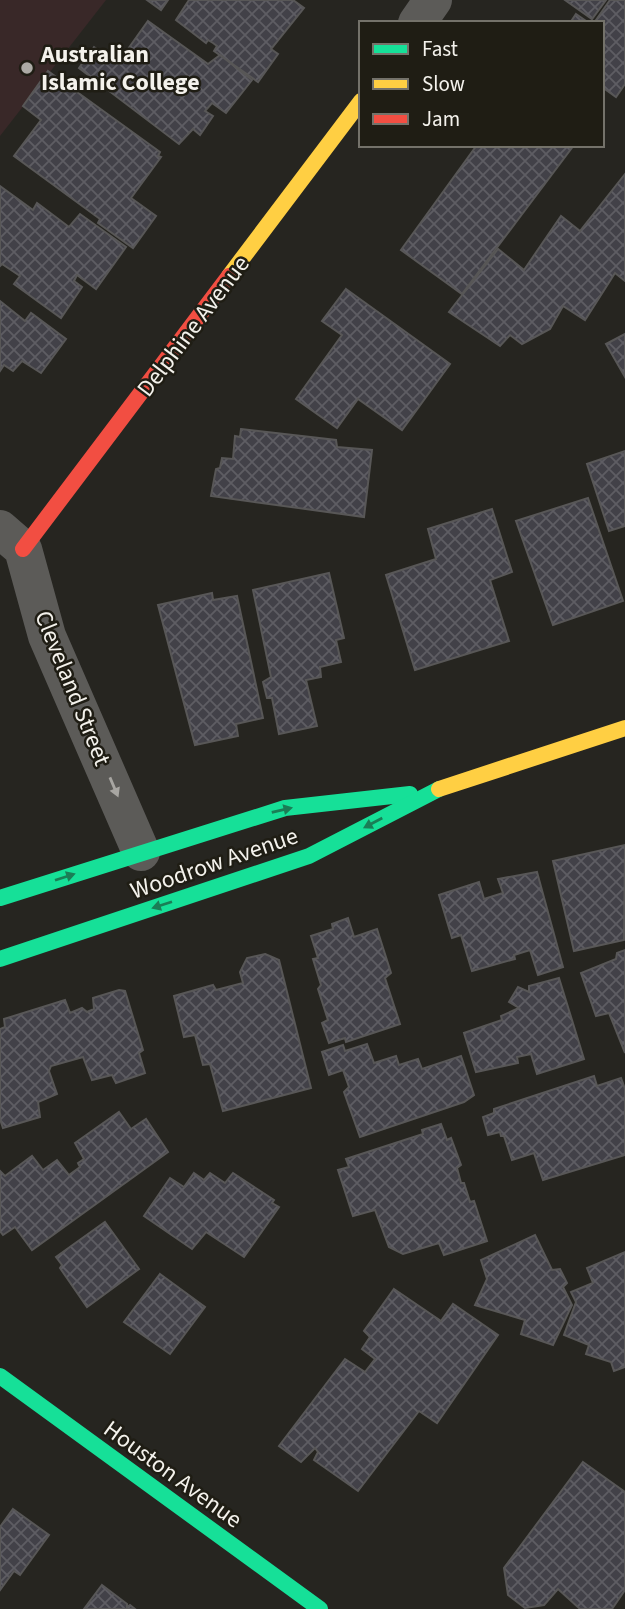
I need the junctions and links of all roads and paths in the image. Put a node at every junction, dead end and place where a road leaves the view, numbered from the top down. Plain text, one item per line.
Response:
1 (433, 0) edge
2 (418, 21) edge
3 (359, 104) edge
4 (11, 539) edge
5 (625, 728) edge
6 (434, 791) junction
7 (141, 852) junction
8 (0, 898) edge
9 (0, 959) edge
10 (0, 1376) edge
11 (320, 1609) edge

1 - 2 street
3 - 4 main road, Delphine Avenue
4 -> 7 street, Cleveland Street
5 - 6 main road, Woodrow Avenue
7 -> 6 main road, Woodrow Avenue
6 -> 9 main road, Woodrow Avenue
8 -> 7 main road, Woodrow Avenue
10 - 11 main road, Houston Avenue

